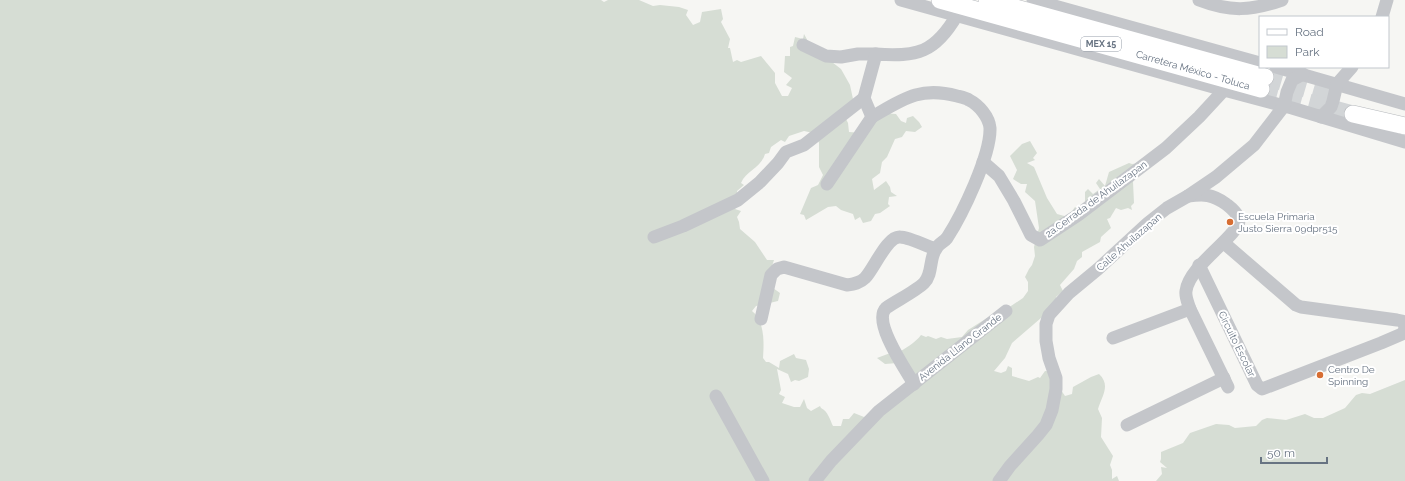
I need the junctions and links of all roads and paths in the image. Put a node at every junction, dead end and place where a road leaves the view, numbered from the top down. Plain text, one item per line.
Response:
1 (902, 0) edge
2 (940, 0) edge
3 (987, 0) edge
4 (1033, 0) edge
5 (1199, 0) edge
6 (1282, 0) edge
7 (1388, 0) edge
8 (1235, 5) edge
9 (957, 15) junction
10 (1382, 16) edge
11 (803, 45) dead end
12 (876, 54) junction
13 (1351, 68) edge
14 (1265, 74) edge
15 (1303, 74) junction
16 (1337, 84) junction
17 (1224, 90) junction
18 (864, 98) junction
19 (1405, 104) edge
20 (1284, 106) junction
21 (872, 116) junction
22 (1405, 116) edge
23 (1321, 117) junction
24 (1405, 126) edge
25 (1405, 142) edge
26 (983, 162) junction
27 (827, 184) dead end
28 (1188, 196) junction
29 (654, 238) dead end
30 (1224, 242) junction
31 (935, 249) junction
32 (1199, 265) junction
33 (1190, 309) junction
34 (1006, 311) dead end
35 (761, 319) dead end
36 (1405, 326) edge
37 (1405, 330) edge
38 (1113, 338) dead end
39 (914, 384) junction
40 (716, 396) dead end
41 (1127, 425) dead end
42 (763, 481) edge
43 (815, 481) edge
44 (999, 481) edge

1 - 9 street
2 - 14 main road, Carretera México - Toluca / MEX 15
3 - 14 main road, Carretera México - Toluca / MEX 15
4 - 14 street
5 - 8 street
6 - 8 street
7 - 10 street
9 - 12 street
9 - 17 street
11 - 12 street
12 - 18 street
13 - 16 street
14 - 15 street
15 - 16 street
15 - 20 street
16 - 19 street
16 - 23 street
17 - 20 street
17 - 26 street, 2a.Cerrada de Ahuilazapan
18 - 21 street
18 - 29 street
20 - 23 street
20 - 28 street, Calle Ahuilazapan
21 - 26 street, Avenida Llano Grande
21 - 27 street
22 - 24 main road
23 - 25 street
26 - 31 street, Avenida Llano Grande
28 - 30 street
28 - 44 street, Calle Ahuilazapan
30 - 32 street
30 - 36 street
31 - 35 street
31 - 39 street, Avenida Llano Grande
32 - 33 street
32 - 37 street, Circuito Escolar
33 - 38 street
33 - 41 street
34 - 39 street, Avenida Llano Grande
39 - 43 street, Avenida Llano Grande
40 - 42 street

